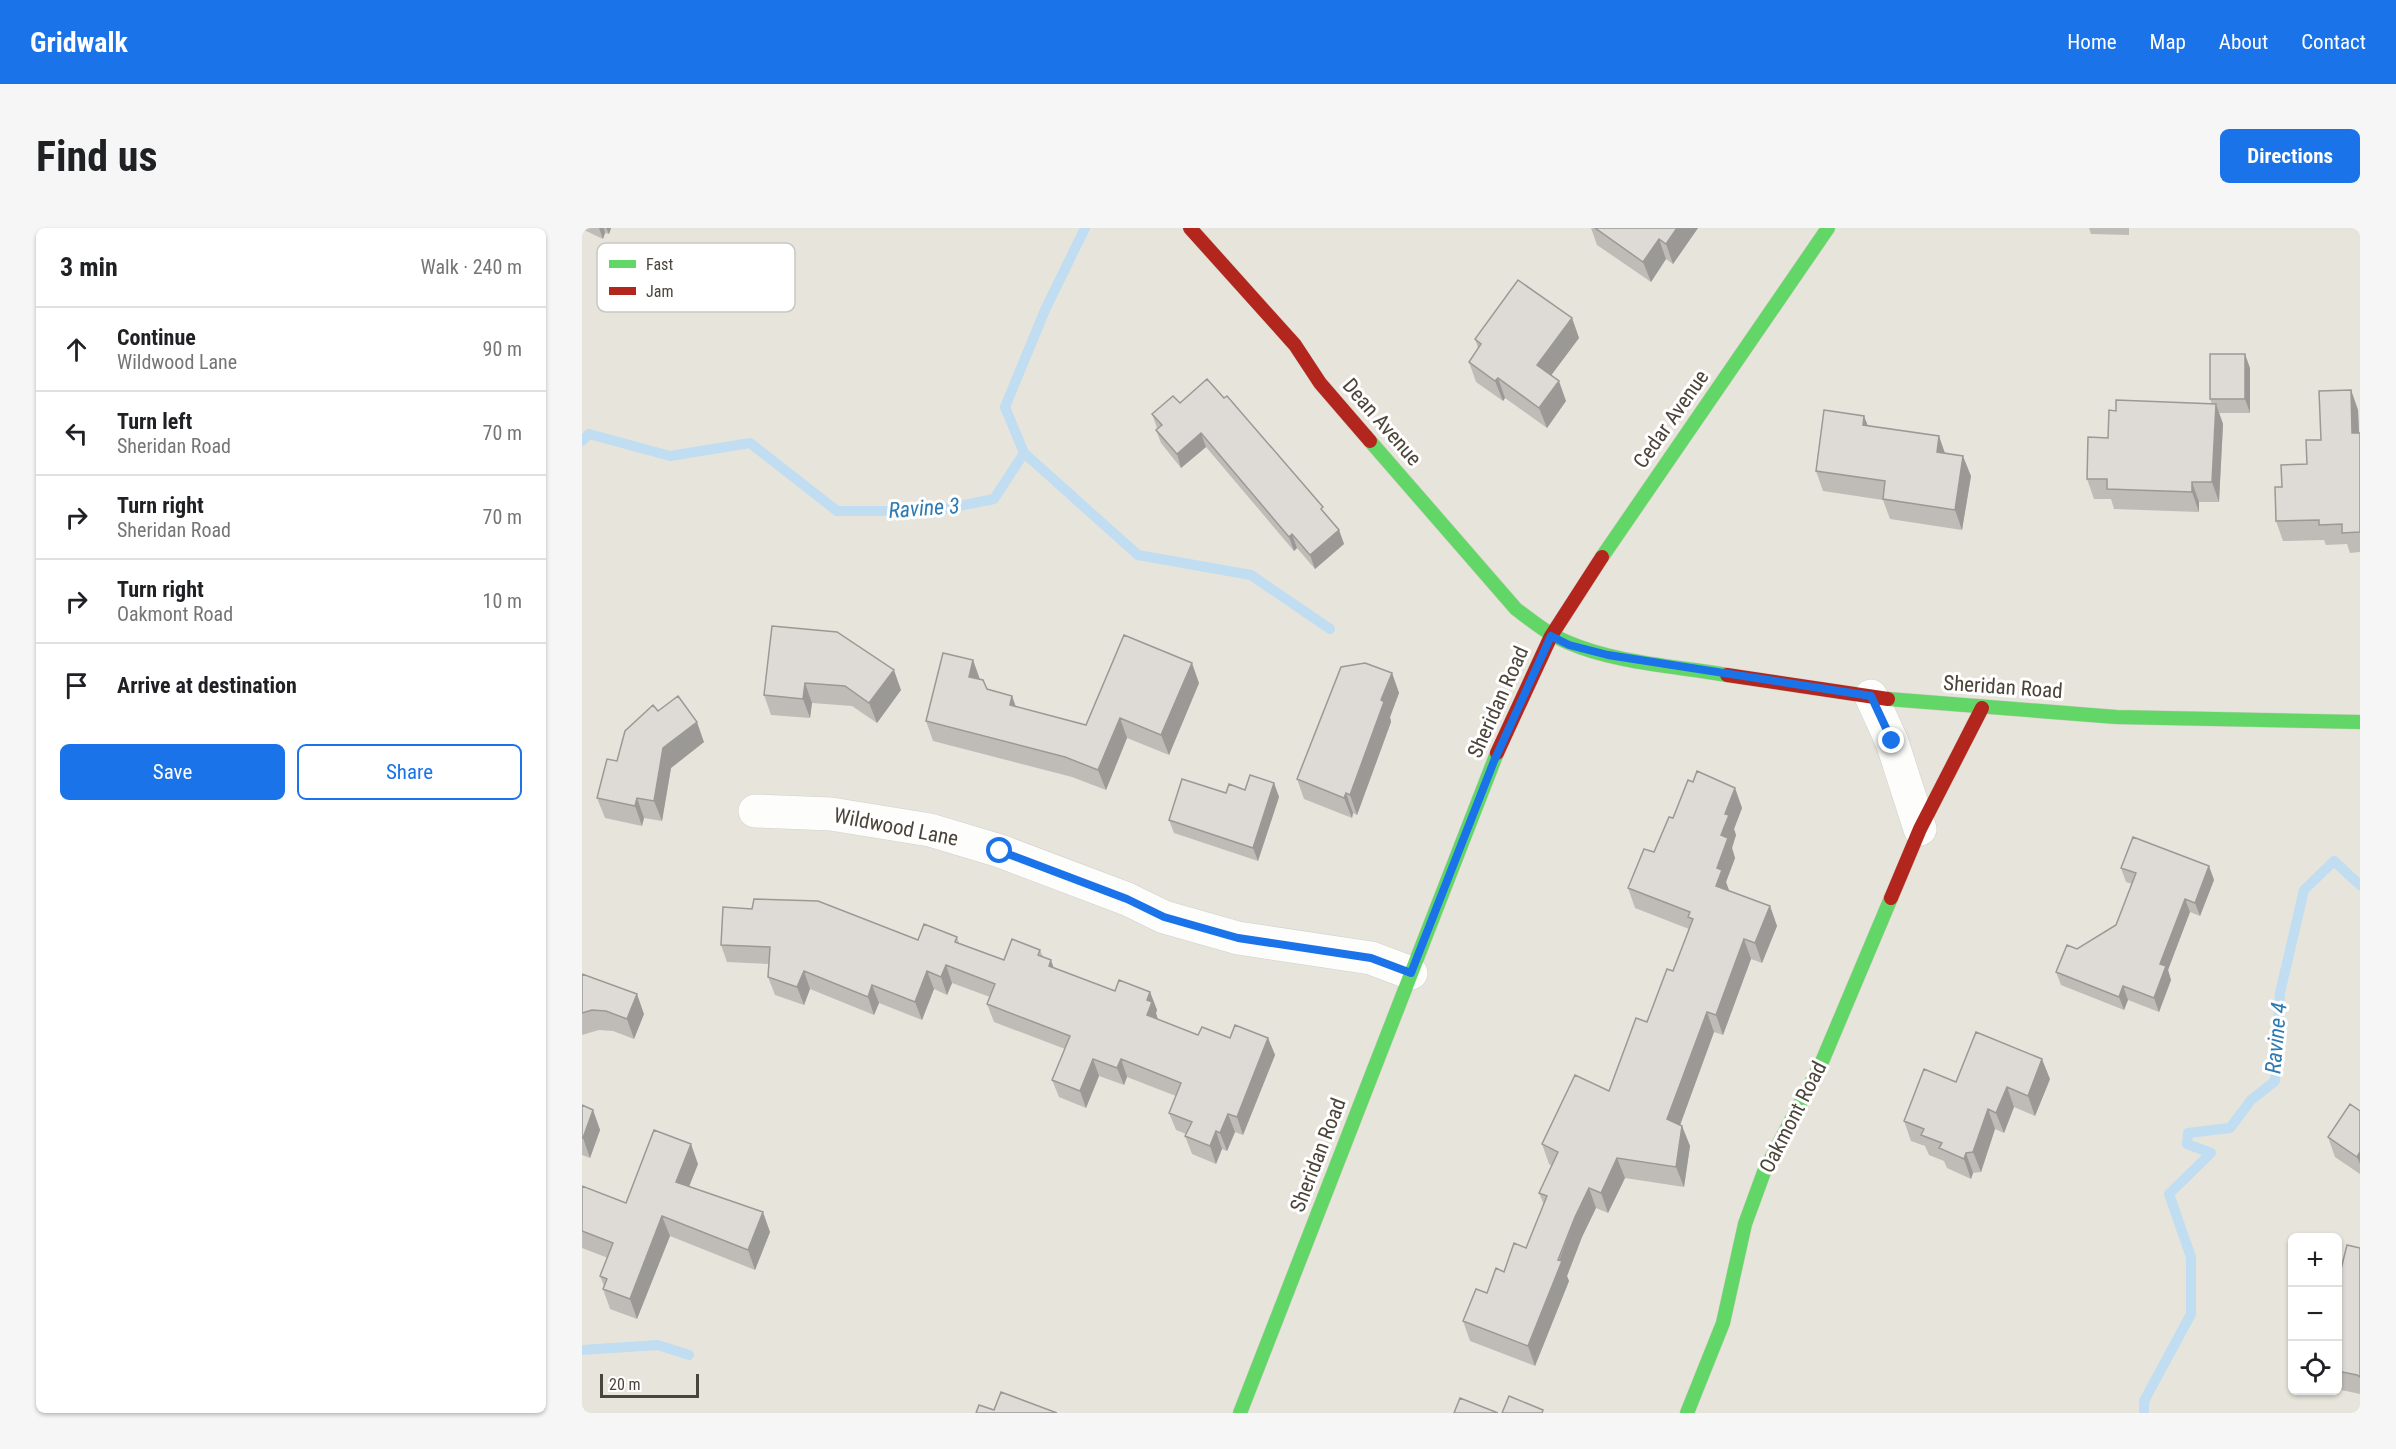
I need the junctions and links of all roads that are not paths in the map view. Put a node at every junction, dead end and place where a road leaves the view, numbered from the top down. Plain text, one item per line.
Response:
1 (1190, 228) edge
2 (1828, 228) edge
3 (1551, 636) junction
4 (1871, 696) junction
5 (1982, 708) junction
6 (2360, 722) edge
7 (755, 811) dead end
8 (1920, 829) junction
9 (1411, 973) junction
10 (1240, 1413) edge
11 (1687, 1413) edge

1 - 3 street, Dean Avenue
2 - 3 street, Cedar Avenue
3 - 4 street, Sheridan Road
3 - 9 street, Sheridan Road
4 - 5 street, Sheridan Road
4 - 8 street
5 - 6 street, Sheridan Road
5 - 8 street, Oakmont Road
7 - 9 street, Wildwood Lane
8 - 11 street, Oakmont Road
9 - 10 street, Sheridan Road

